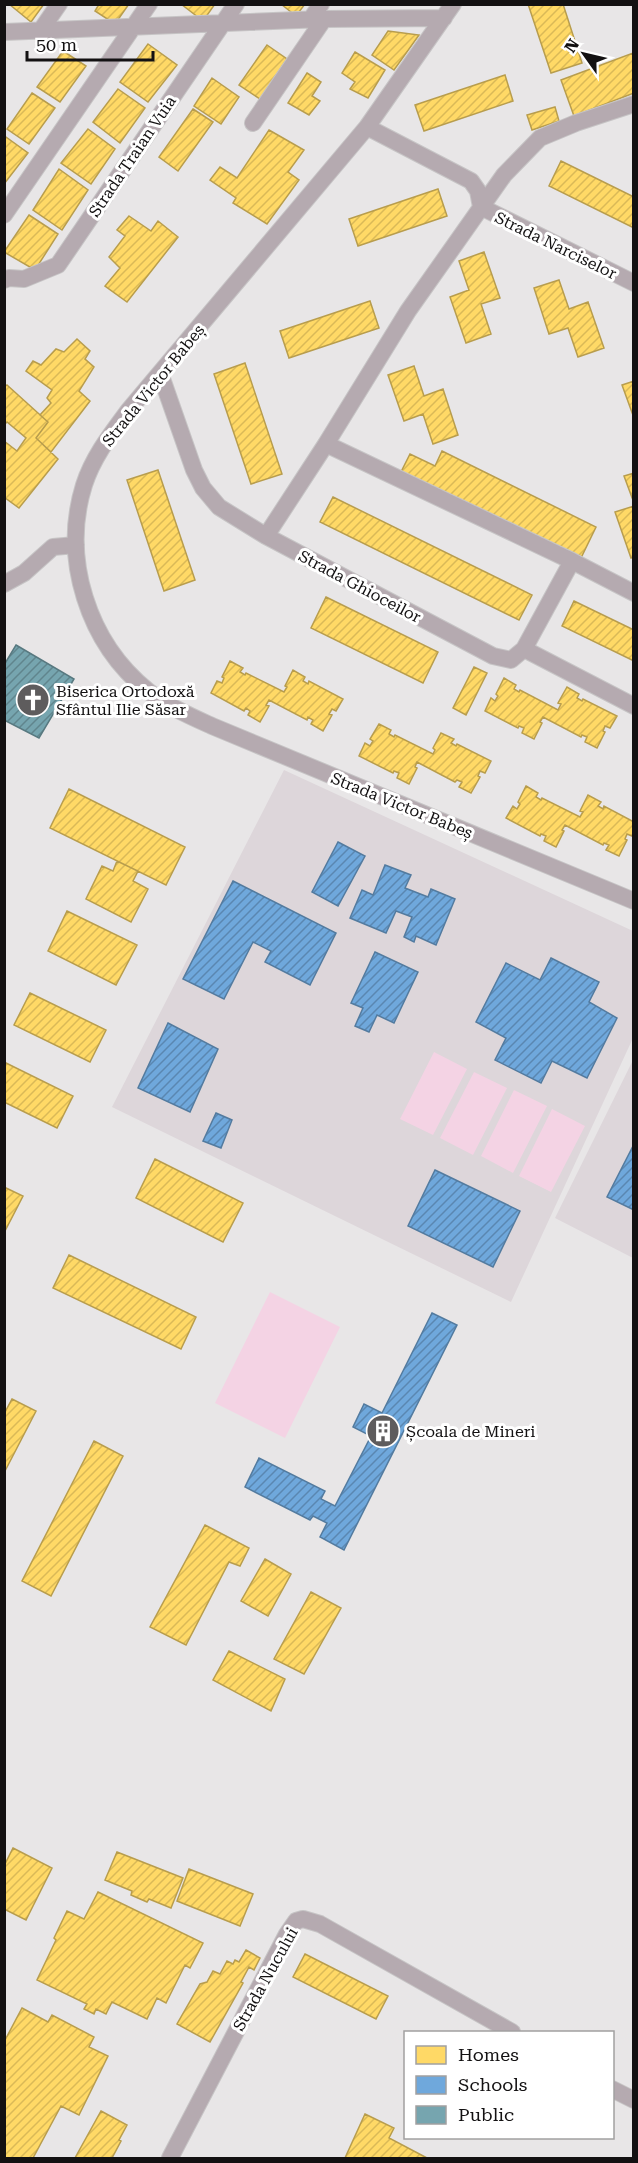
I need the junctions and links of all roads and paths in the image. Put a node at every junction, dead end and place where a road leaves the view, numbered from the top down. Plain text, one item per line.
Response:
1 (59, 4) edge
2 (149, 4) edge
3 (236, 4) edge
4 (448, 11) edge
5 (319, 14) edge
6 (223, 23) junction
7 (134, 27) junction
8 (41, 30) junction
9 (4, 32) edge
10 (633, 104) edge
11 (253, 123) dead end
12 (367, 127) junction
13 (481, 207) junction
14 (4, 215) edge
15 (6, 278) edge
16 (633, 283) edge
17 (160, 373) junction
18 (326, 444) junction
19 (266, 537) junction
20 (76, 545) junction
21 (572, 561) junction
22 (4, 584) edge
23 (633, 593) edge
24 (524, 649) junction
25 (633, 706) edge
26 (633, 901) edge
27 (510, 2031) edge
28 (614, 2090) edge
29 (633, 2100) edge
30 (170, 2158) edge

1 - 8 street
2 - 7 street
3 - 6 street, Strada Traian Vuia
4 - 5 street
4 - 12 street, Strada Victor Babeș
5 - 6 street
5 - 11 street
6 - 7 street
6 - 15 street, Strada Traian Vuia
7 - 8 street
7 - 14 street
8 - 9 street
10 - 13 street
12 - 13 street, Strada Narciselor
12 - 17 street, Strada Victor Babeș
13 - 16 street, Strada Narciselor
13 - 18 street
17 - 19 street, Strada Ghioceilor
17 - 20 street, Strada Victor Babeș
18 - 19 street
18 - 21 street
19 - 24 street, Strada Ghioceilor
20 - 22 street
20 - 26 street, Strada Victor Babeș
21 - 23 street
21 - 24 street
24 - 25 street
27 - 30 street, Strada Nucului
28 - 29 street

